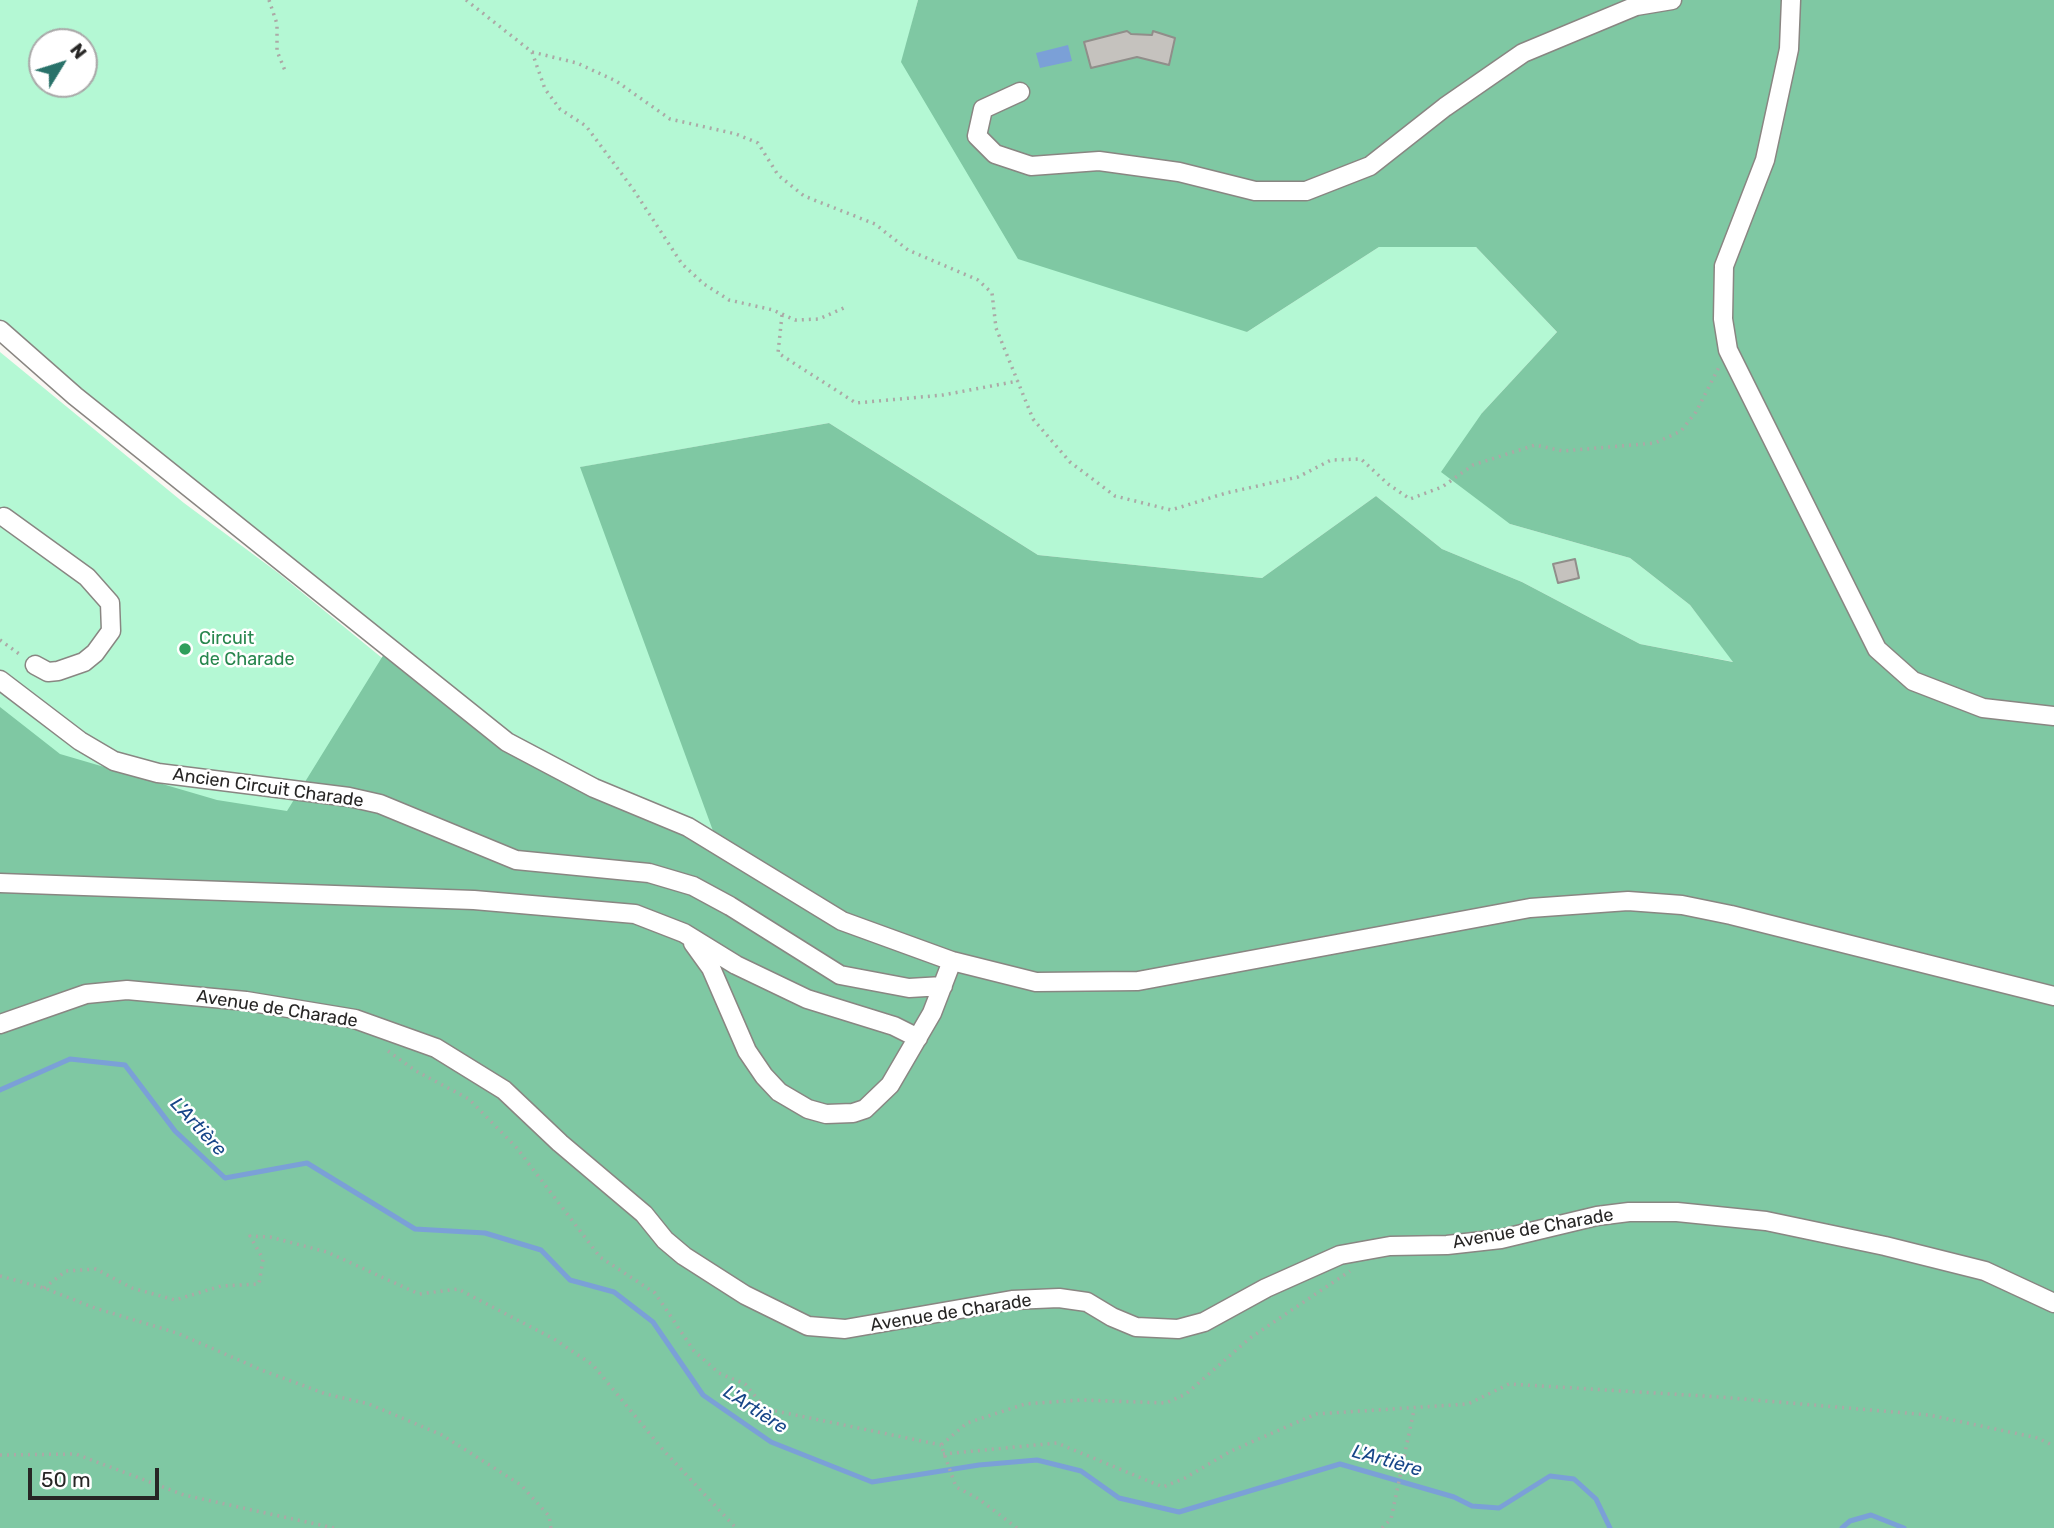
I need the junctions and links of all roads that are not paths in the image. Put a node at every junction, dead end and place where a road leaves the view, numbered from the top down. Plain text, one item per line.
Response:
1 (1672, 0) edge
2 (1791, 0) edge
3 (1020, 92) dead end
4 (0, 330) edge
5 (4, 517) dead end
6 (35, 665) road end
7 (0, 680) edge
8 (2054, 716) edge
9 (0, 883) edge
10 (684, 933) junction
11 (953, 961) junction
12 (943, 986) junction
13 (2054, 996) edge
14 (0, 1024) edge
15 (918, 1038) junction
16 (2054, 1303) edge

1 - 3 street
2 - 8 street
4 - 11 street
5 - 6 street
7 - 12 street, Ancien Circuit Charade
9 - 10 street
10 - 15 street
10 - 15 street
11 - 12 street
11 - 13 street
12 - 15 street
14 - 16 street, Avenue de Charade

